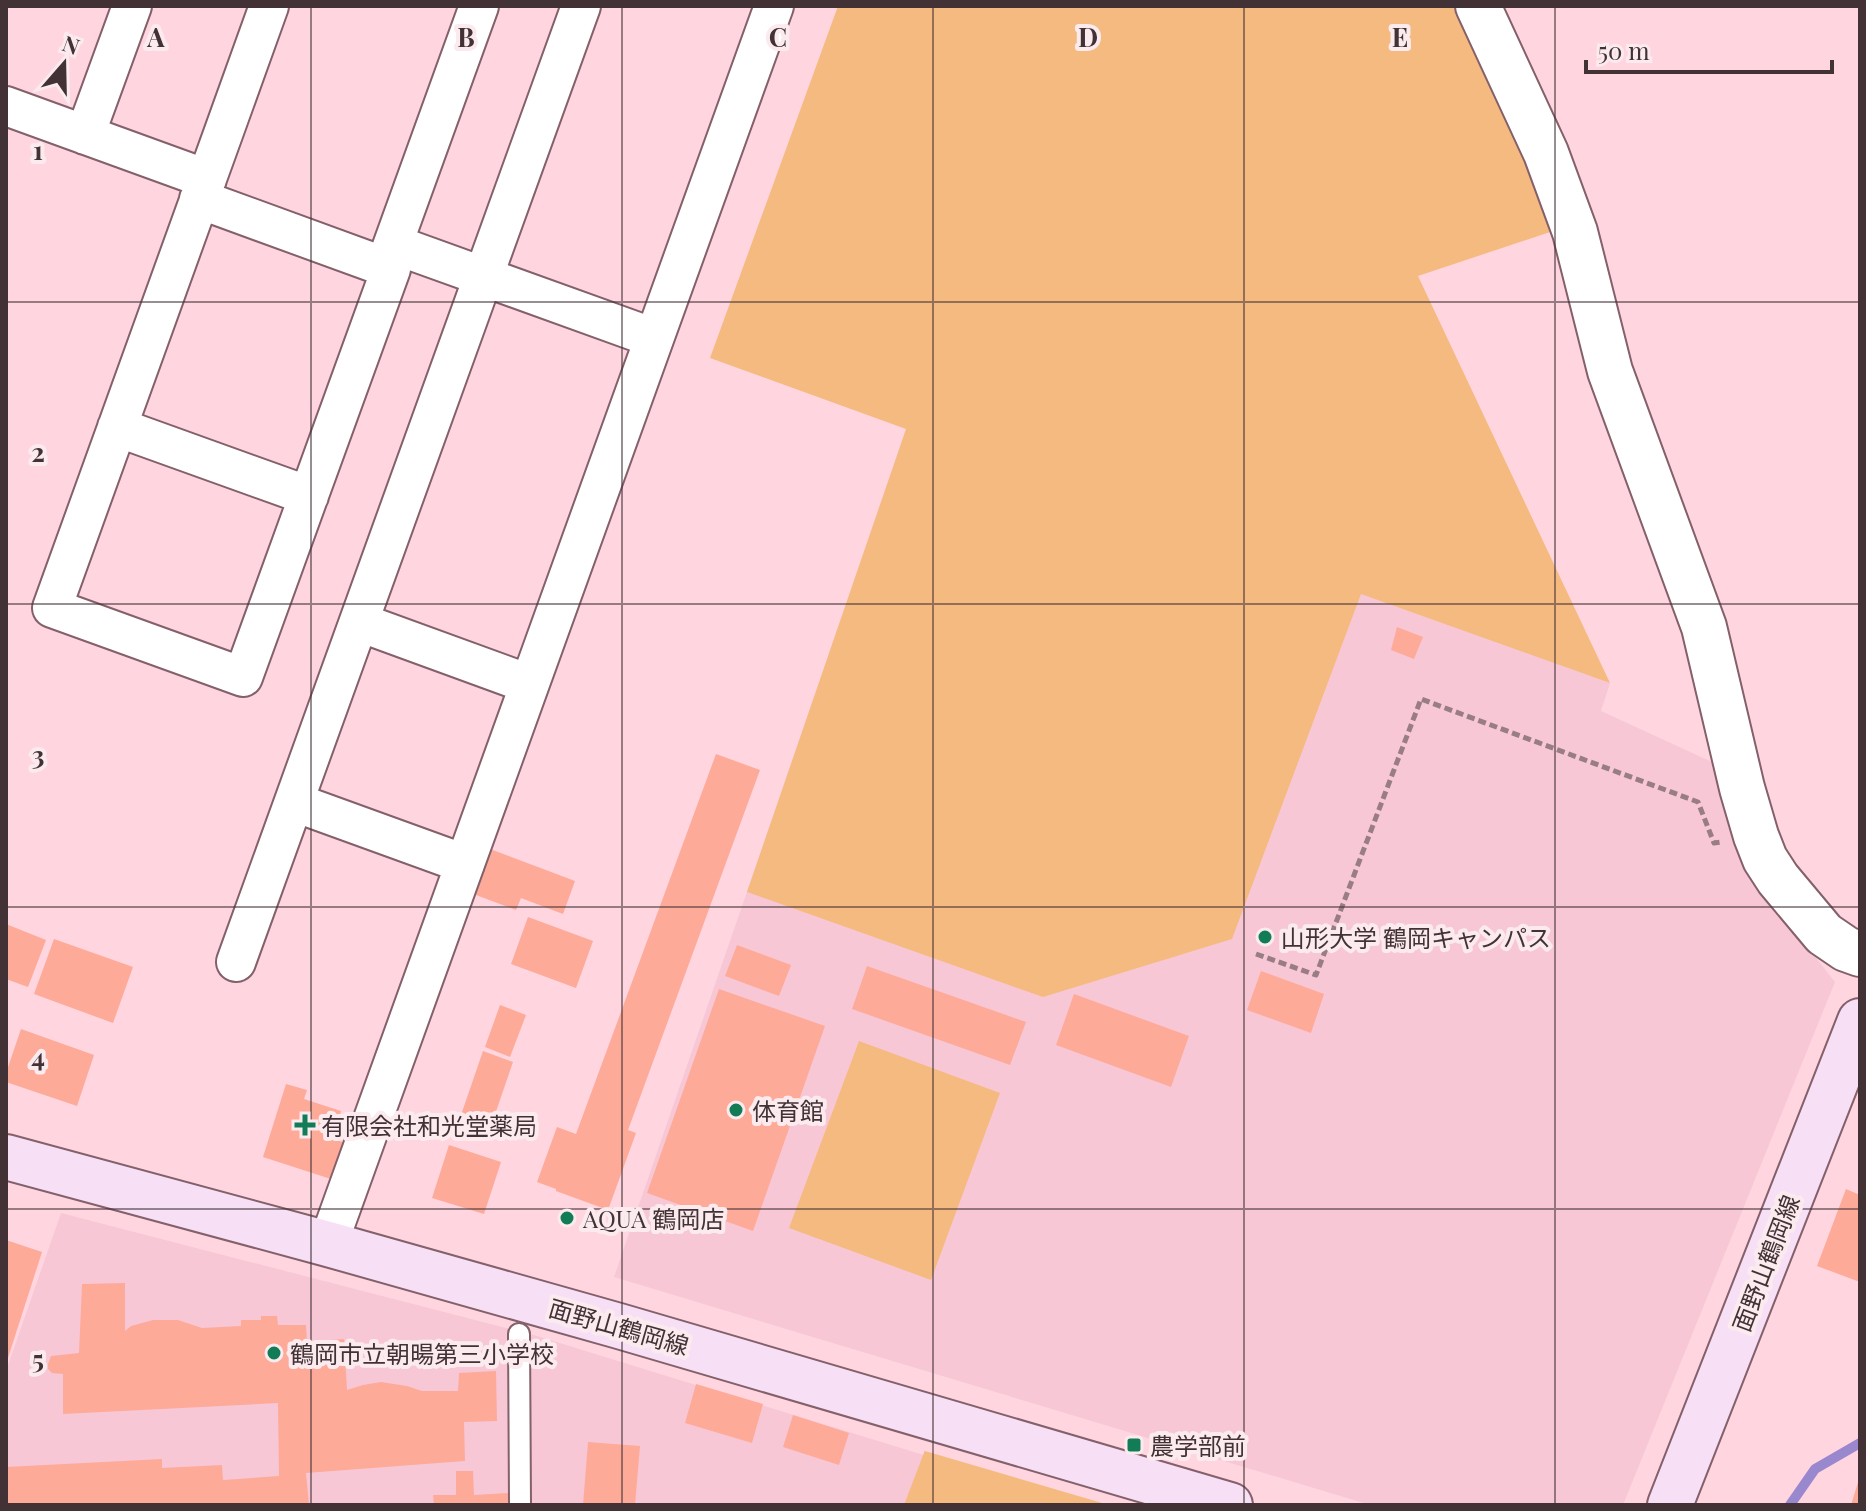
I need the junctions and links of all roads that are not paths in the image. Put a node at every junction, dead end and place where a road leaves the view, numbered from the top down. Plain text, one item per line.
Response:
1 (132, 6) edge
2 (269, 6) edge
3 (479, 6) edge
4 (581, 6) edge
5 (774, 6) edge
6 (1491, 13) edge
7 (6, 106) edge
8 (85, 135) junction
9 (203, 189) junction
10 (389, 255) junction
11 (483, 276) junction
12 (654, 338) junction
13 (117, 427) junction
14 (309, 496) junction
15 (359, 622) junction
16 (529, 684) junction
17 (294, 802) junction
18 (465, 864) junction
19 (1860, 954) edge
20 (236, 962) dead end
21 (1860, 1021) edge
22 (6, 1157) edge
23 (328, 1244) junction
24 (519, 1334) dead end
25 (520, 1505) edge
26 (1230, 1505) edge
27 (1670, 1505) edge

1 - 8 street
2 - 9 street
3 - 10 street
4 - 11 street
5 - 12 street
6 - 19 street
7 - 8 street
8 - 9 street
9 - 10 street
9 - 13 street
10 - 11 street
10 - 14 street
11 - 12 street
11 - 15 street
12 - 16 street
13 - 14 street
13 - 14 street
15 - 16 street
15 - 17 street
16 - 18 street
17 - 18 street
17 - 20 street
18 - 23 street
21 - 27 main road, 面野山鶴岡線
22 - 23 main road, 面野山鶴岡線
23 - 26 main road, 面野山鶴岡線
24 - 25 lane

